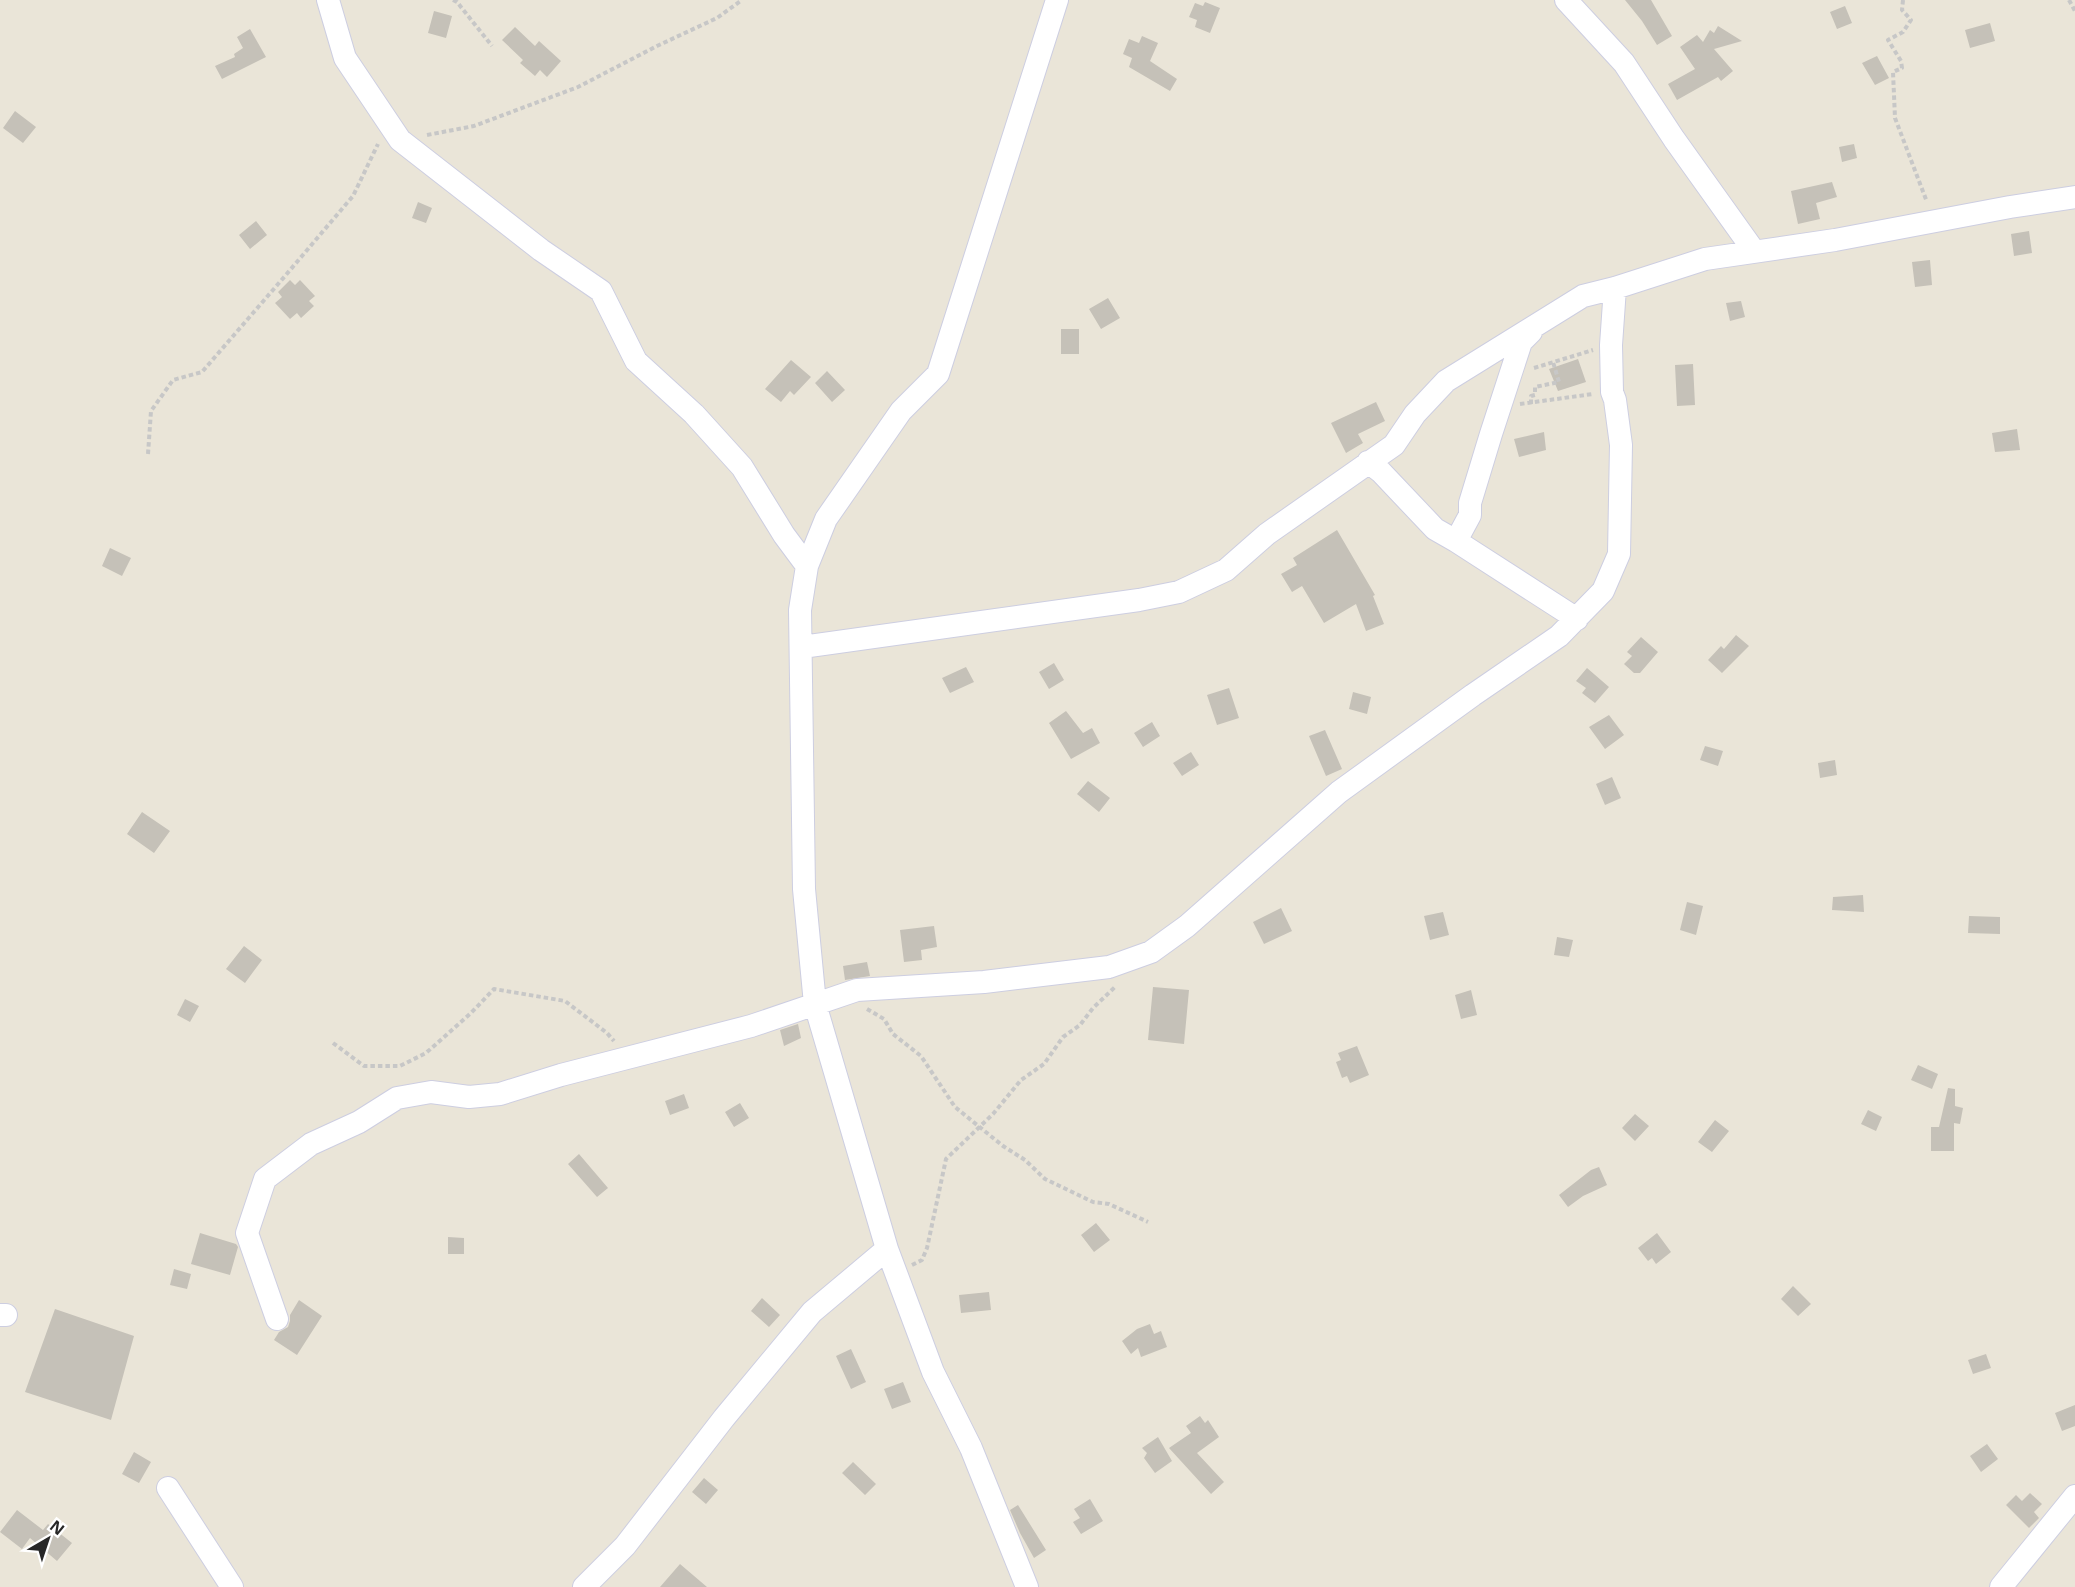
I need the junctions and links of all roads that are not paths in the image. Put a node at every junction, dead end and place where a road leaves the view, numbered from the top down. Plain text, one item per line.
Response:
1 (328, 0) edge
2 (1057, 0) edge
3 (1566, 0) edge
4 (2075, 197) edge
5 (1754, 251) junction
6 (1615, 288) junction
7 (1539, 324) junction
8 (1368, 462) junction
9 (1456, 541) junction
10 (807, 566) junction
11 (1577, 619) junction
12 (802, 647) junction
13 (815, 1004) junction
14 (887, 1249) junction
15 (277, 1319) dead end
16 (168, 1488) dead end
17 (2075, 1496) edge
18 (232, 1587) edge
19 (584, 1587) edge
20 (1027, 1587) edge
21 (2001, 1587) edge

1 - 10 street
2 - 10 street
3 - 5 street
4 - 5 street
5 - 6 street
6 - 7 street
6 - 11 street
7 - 8 street
7 - 9 street
8 - 9 street
8 - 12 street
9 - 11 street
10 - 12 street
11 - 13 street
12 - 13 street
13 - 14 street
13 - 15 street
14 - 19 street
14 - 20 street
16 - 18 street
17 - 21 street

